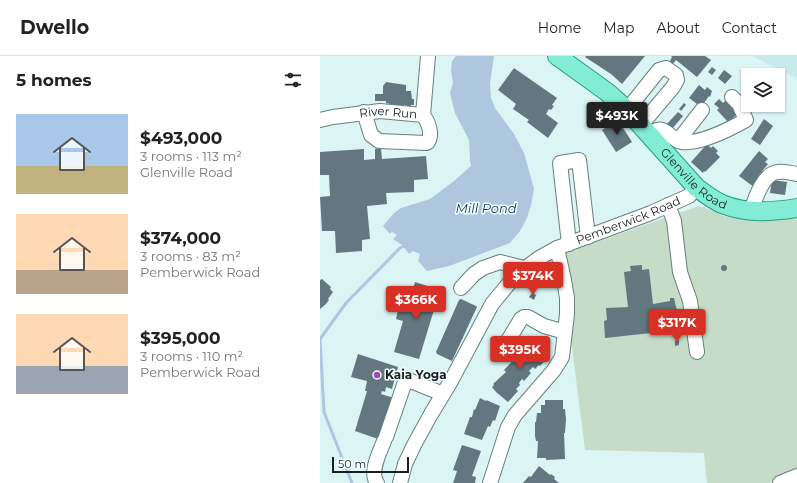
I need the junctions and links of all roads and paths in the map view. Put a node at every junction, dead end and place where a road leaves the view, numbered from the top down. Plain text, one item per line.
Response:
1 (428, 56) edge
2 (556, 56) edge
3 (732, 98) dead end
4 (626, 110) junction
5 (702, 110) dead end
6 (364, 112) junction
7 (423, 114) junction
8 (320, 120) edge
9 (645, 130) junction
10 (678, 141) junction
11 (797, 174) edge
12 (696, 187) junction
13 (668, 205) junction
14 (797, 208) edge
15 (751, 211) junction
16 (588, 237) junction
17 (563, 246) junction
18 (524, 268) junction
19 (461, 288) dead end
20 (565, 332) junction
21 (500, 352) dead end
22 (697, 352) dead end
23 (443, 394) junction
24 (797, 476) edge
25 (377, 483) edge
26 (400, 483) edge
27 (490, 483) edge
28 (780, 483) edge

1 - 7 street, River Run
2 - 4 main road, Glenville Road
3 - 10 street
4 - 9 main road, Glenville Road
4 - 9 street
5 - 10 street
6 - 7 street, River Run
6 - 7 street
6 - 8 street, River Run
9 - 10 street
9 - 12 main road, Glenville Road
11 - 15 street
12 - 13 street, Pemberwick Road
12 - 15 main road, Glenville Road
13 - 16 street, Pemberwick Road
13 - 22 street
14 - 15 main road, Glenville Road
16 - 17 street, Pemberwick Road
16 - 17 street
17 - 18 street, Pemberwick Road
17 - 20 street
18 - 19 street
18 - 23 street, Pemberwick Road
20 - 21 street
20 - 27 street
23 - 25 street
23 - 26 street, Pemberwick Road
24 - 28 street

